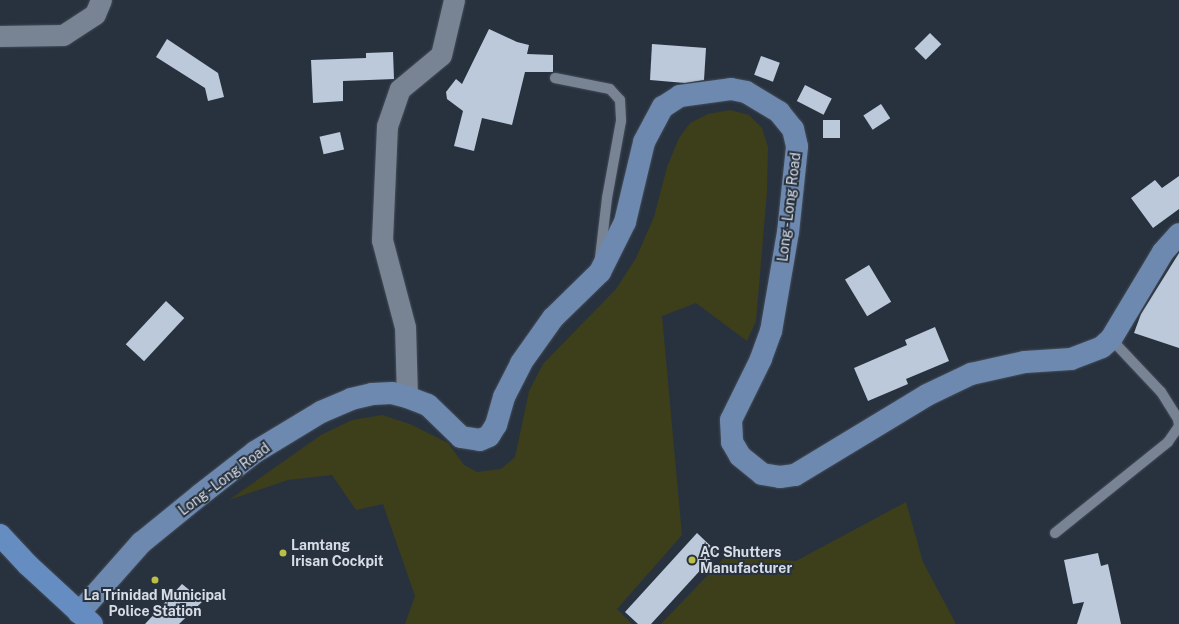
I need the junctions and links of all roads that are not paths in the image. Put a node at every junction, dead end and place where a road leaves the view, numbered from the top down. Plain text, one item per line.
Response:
1 (100, 0) edge
2 (454, 0) edge
3 (0, 36) edge
4 (555, 78) dead end
5 (1179, 234) edge
6 (600, 272) junction
7 (1111, 339) junction
8 (407, 397) junction
9 (1055, 533) dead end
10 (0, 535) edge
11 (85, 619) edge

1 - 3 street
2 - 8 street
4 - 6 lane
5 - 7 main road, Long - Long Road
6 - 7 main road, Long - Long Road
6 - 8 main road, Long - Long Road
7 - 9 lane
8 - 11 main road, Long - Long Road
10 - 11 highway

